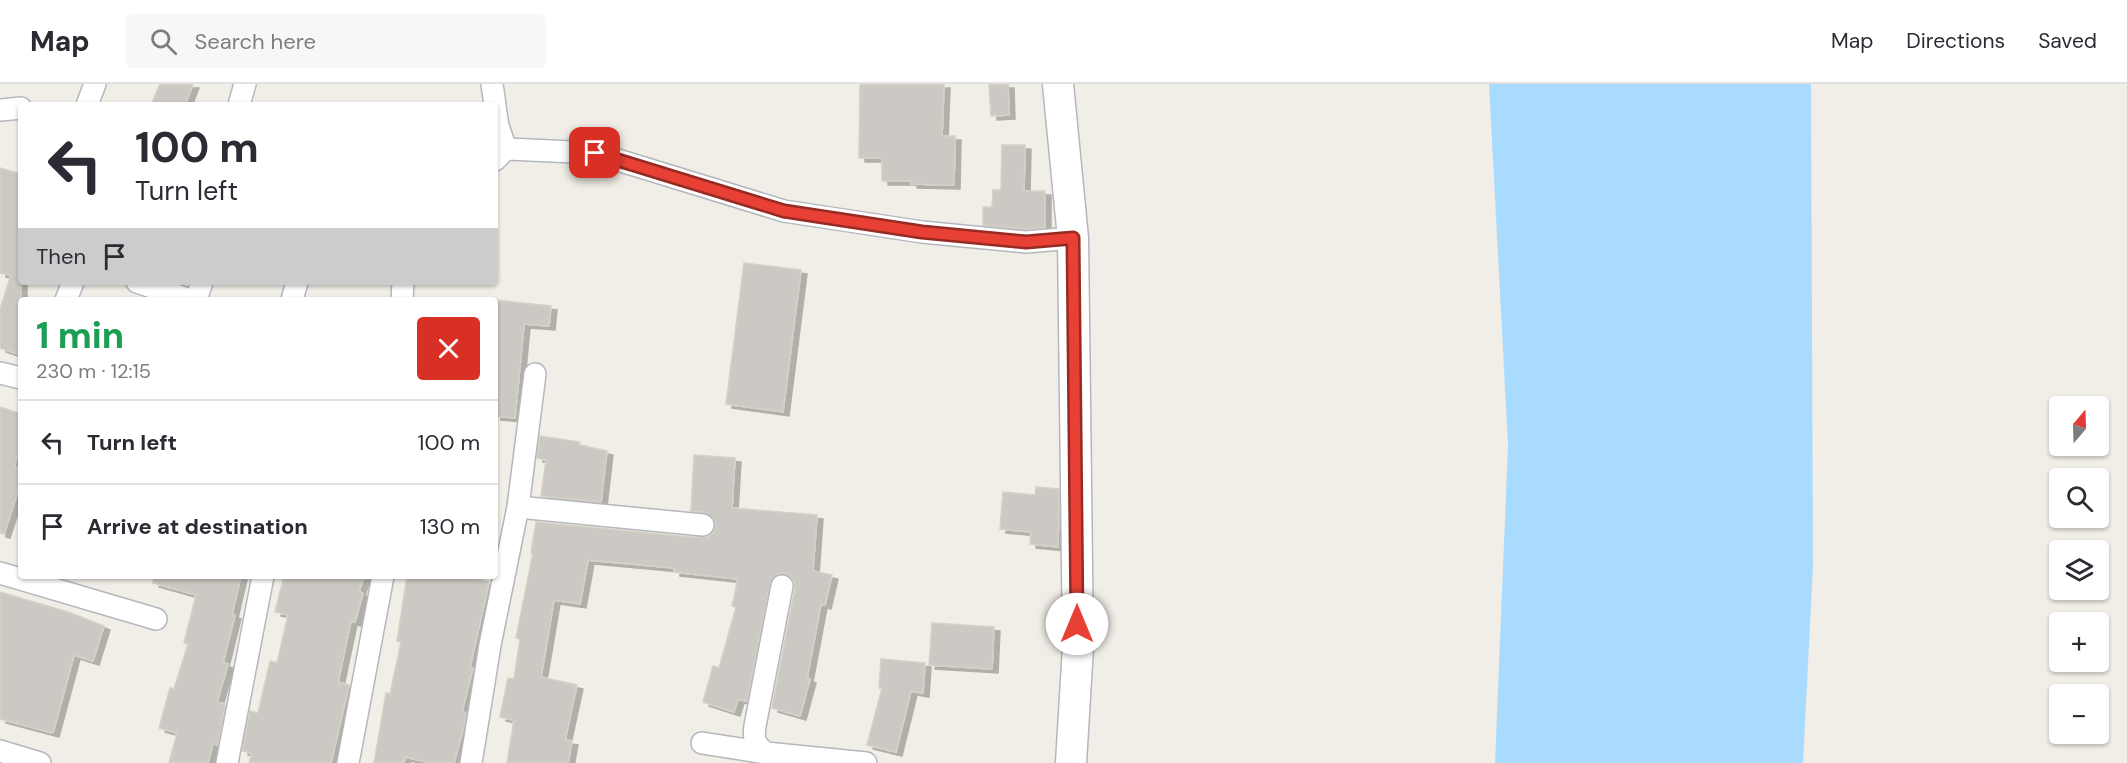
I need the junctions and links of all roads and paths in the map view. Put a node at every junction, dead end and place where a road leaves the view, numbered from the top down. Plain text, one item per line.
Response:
1 (95, 84) edge
2 (245, 84) edge
3 (492, 84) edge
4 (1058, 84) edge
5 (88, 102) edge
6 (240, 102) edge
7 (494, 102) edge
8 (18, 108) edge
9 (0, 110) edge
10 (498, 126) edge
11 (500, 154) edge
12 (1073, 238) junction
13 (146, 285) edge
14 (181, 297) edge
15 (0, 373) edge
16 (535, 374) dead end
17 (18, 377) edge
18 (518, 507) junction
19 (703, 525) dead end
20 (0, 573) edge
21 (18, 578) edge
22 (20, 579) edge
23 (263, 579) edge
24 (382, 579) edge
25 (782, 586) dead end
26 (156, 619) dead end
27 (702, 743) dead end
28 (0, 751) edge
29 (766, 753) junction
30 (40, 763) edge
31 (227, 763) edge
32 (348, 763) edge
33 (471, 763) edge
34 (866, 763) edge
35 (1071, 763) edge

1 - 5 street
2 - 6 street
3 - 7 street
4 - 12 street
8 - 9 street
10 - 11 street
11 - 12 street
12 - 35 street
13 - 14 street
15 - 17 street
16 - 18 street
18 - 19 street
18 - 33 street
20 - 21 street
22 - 26 street
23 - 31 street
24 - 32 street
25 - 29 street
27 - 29 street
28 - 30 street
29 - 34 street

